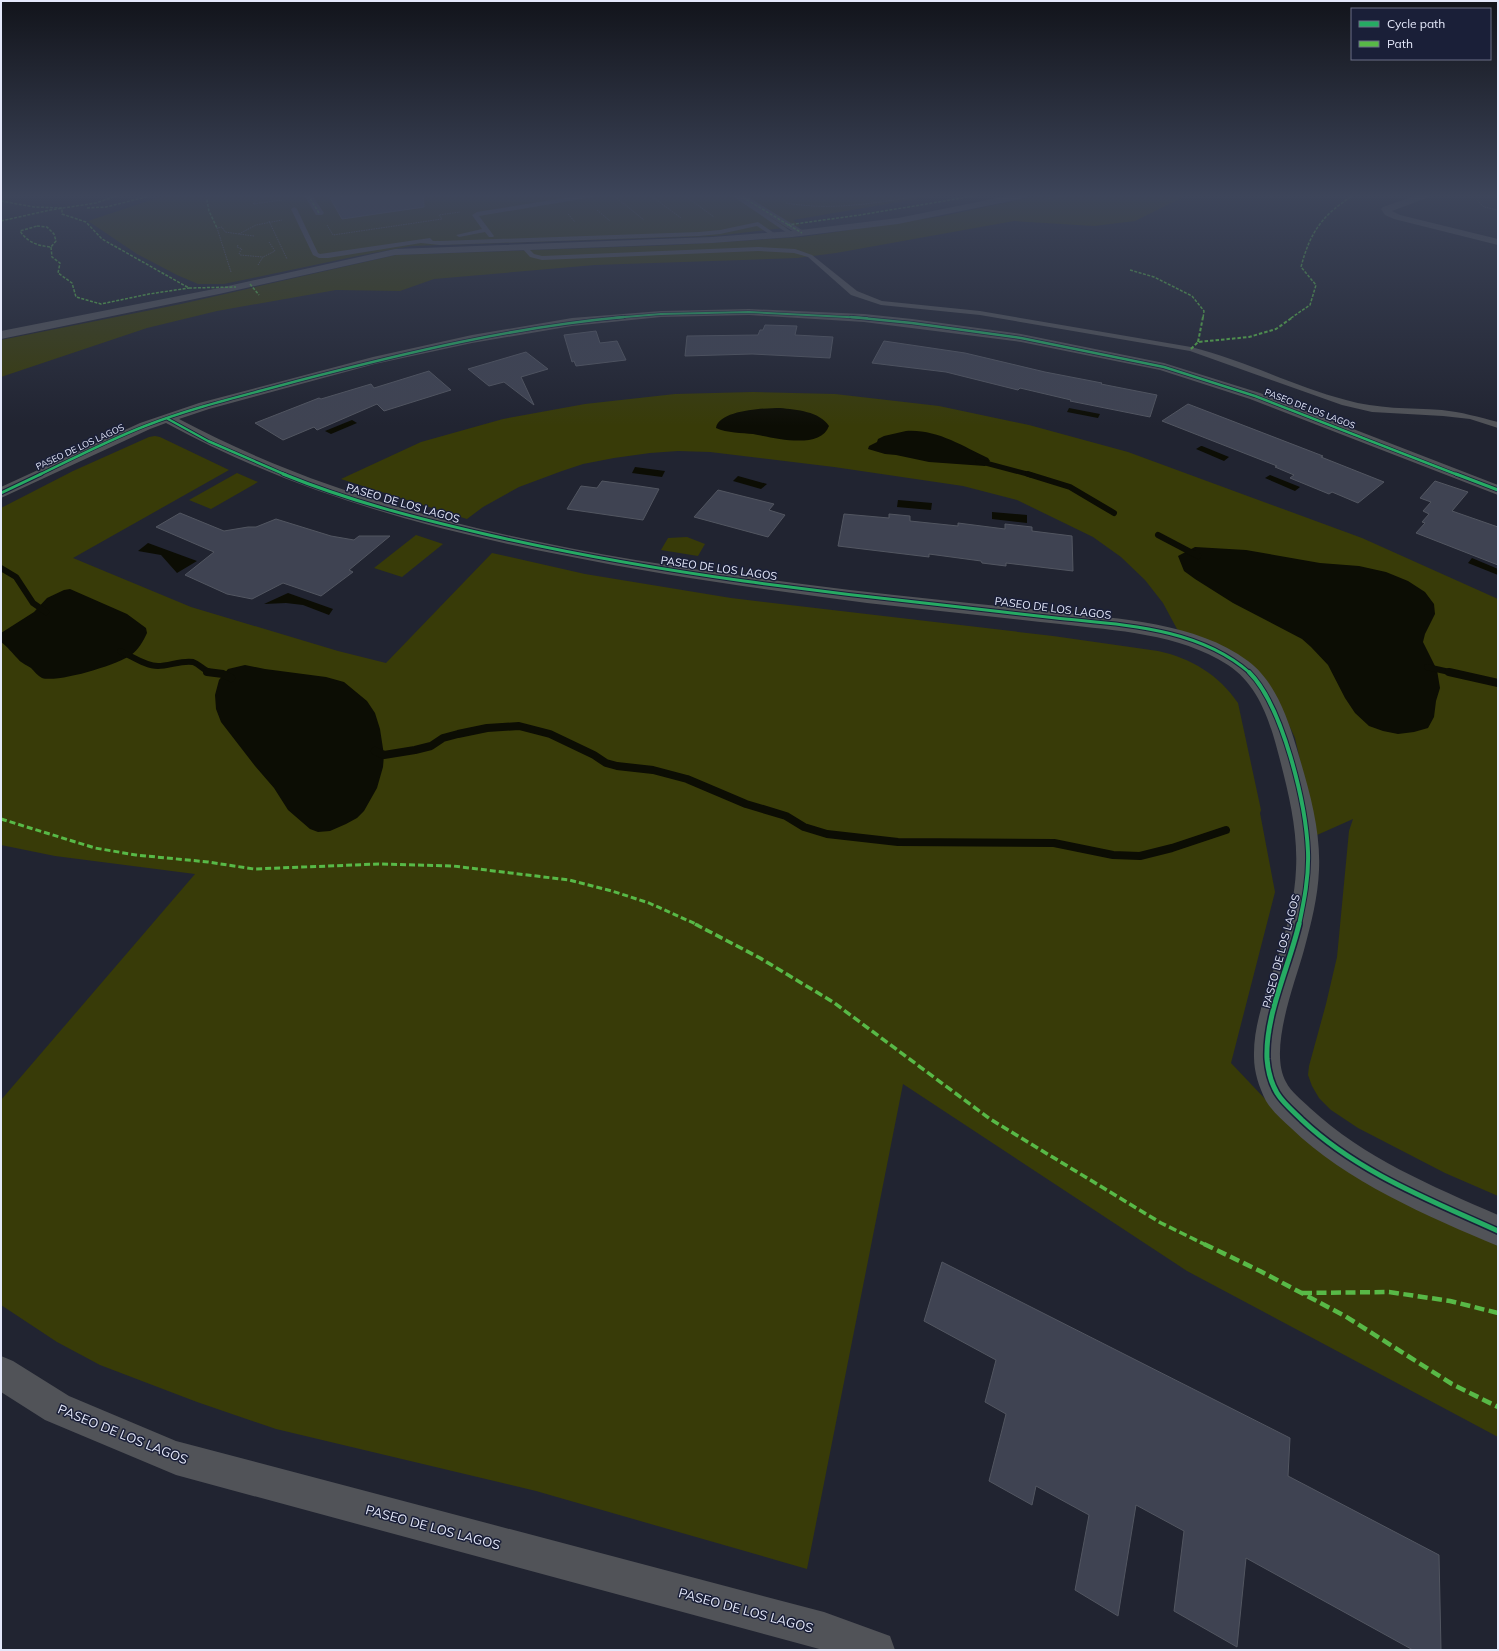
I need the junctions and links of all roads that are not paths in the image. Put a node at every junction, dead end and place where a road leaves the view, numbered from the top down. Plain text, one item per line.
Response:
1 (303, 272) edge
2 (829, 272) edge
3 (1, 335) edge
4 (168, 419) junction
5 (1498, 425) edge
6 (1498, 490) edge
7 (1, 494) edge
8 (1498, 1231) edge
9 (1, 1374) edge
10 (876, 1650) edge

1 - 3 street
2 - 5 lane
4 - 6 street, PASEO DE LOS LAGOS
4 - 7 street, PASEO DE LOS LAGOS
4 - 8 street, PASEO DE LOS LAGOS
9 - 10 street, PASEO DE LOS LAGOS

